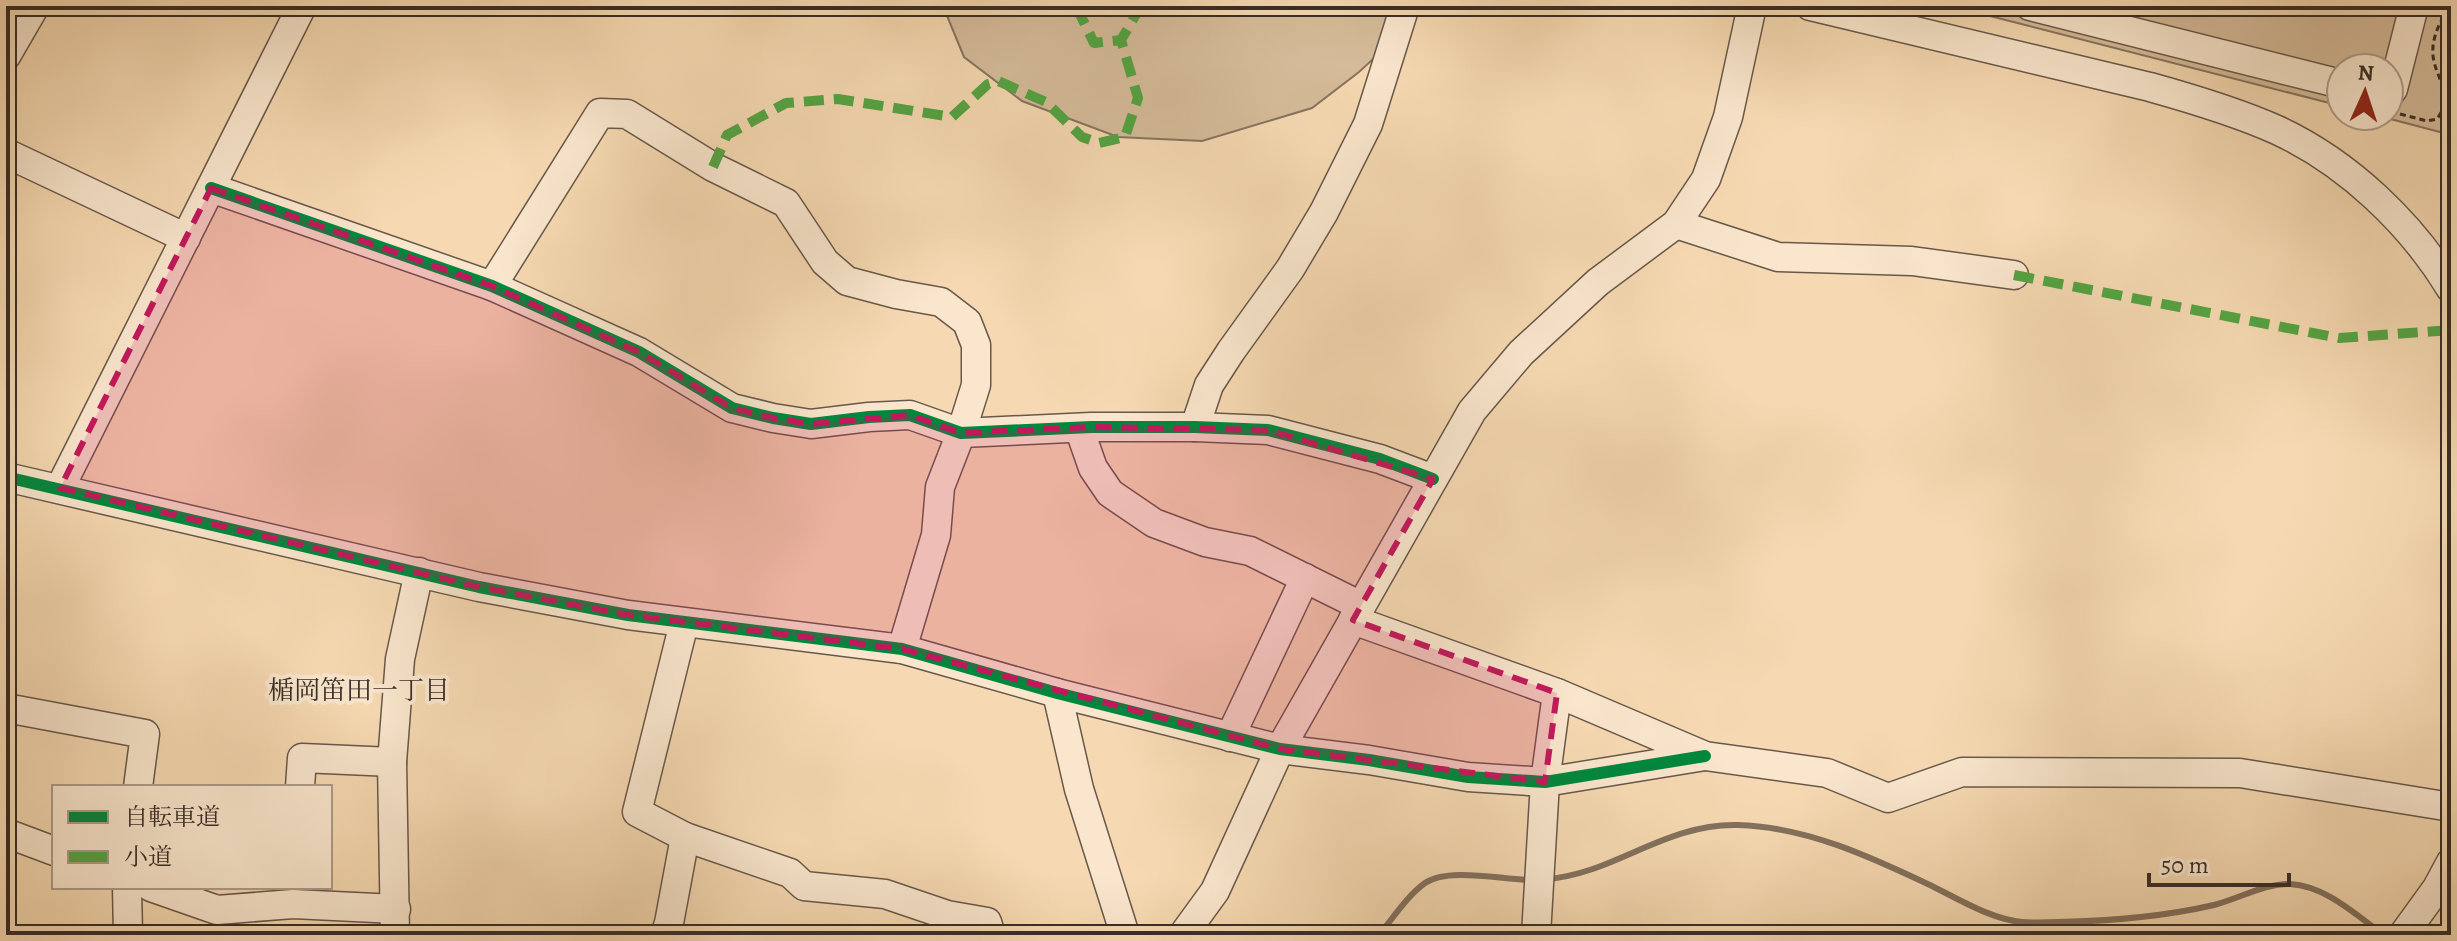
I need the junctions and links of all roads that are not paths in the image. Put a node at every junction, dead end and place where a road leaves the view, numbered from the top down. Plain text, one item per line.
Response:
1 (35, 6) edge
2 (302, 6) edge
3 (1405, 6) edge
4 (1752, 6) edge
5 (1810, 6) edge
6 (2031, 6) edge
7 (2414, 6) edge
8 (2402, 52) edge
9 (6, 56) edge
10 (2325, 80) edge
11 (6, 153) edge
12 (211, 188) junction
13 (1676, 224) junction
14 (186, 238) junction
15 (2014, 275) dead end
16 (492, 286) junction
17 (2451, 289) edge
18 (1195, 427) junction
19 (1079, 428) junction
20 (961, 433) junction
21 (6, 477) edge
22 (1433, 479) junction
23 (60, 488) junction
24 (419, 572) junction
25 (1305, 578) junction
26 (1357, 613) junction
27 (684, 623) junction
28 (902, 649) junction
29 (1057, 693) junction
30 (1557, 693) junction
31 (6, 708) edge
32 (1230, 737) junction
33 (1280, 749) junction
34 (1705, 756) junction
35 (392, 762) junction
36 (1545, 782) junction
37 (138, 785) edge
38 (300, 785) edge
39 (2451, 807) edge
40 (6, 833) edge
41 (685, 837) junction
42 (52, 850) edge
43 (2451, 862) edge
44 (127, 889) edge
45 (157, 889) edge
46 (294, 896) edge
47 (396, 922) edge
48 (1189, 928) edge
49 (2405, 932) edge
50 (1125, 933) edge
51 (128, 935) edge
52 (665, 935) edge
53 (991, 935) edge
54 (1536, 935) edge

1 - 9 street
2 - 12 street
3 - 18 street
4 - 13 street
5 - 17 street
6 - 10 street
7 - 8 street
11 - 14 street
12 - 14 street
12 - 16 street
13 - 15 street
13 - 22 street
14 - 23 street
16 - 20 street
16 - 20 street
18 - 19 street
18 - 22 street
19 - 20 street
19 - 25 street
20 - 28 street
21 - 23 street
22 - 26 street
23 - 24 street
24 - 27 street
24 - 35 street
25 - 26 street
25 - 32 street
26 - 30 street
26 - 33 street
27 - 28 street
27 - 41 street
28 - 29 street
29 - 32 street
29 - 50 street
30 - 34 street
30 - 36 street
31 - 37 street
32 - 33 street
33 - 36 street
33 - 48 street
34 - 36 street
34 - 39 street
35 - 38 street
35 - 47 street
36 - 54 street
40 - 42 street
41 - 52 street
41 - 53 street
43 - 49 street
44 - 51 street
45 - 46 street
46 - 47 street

